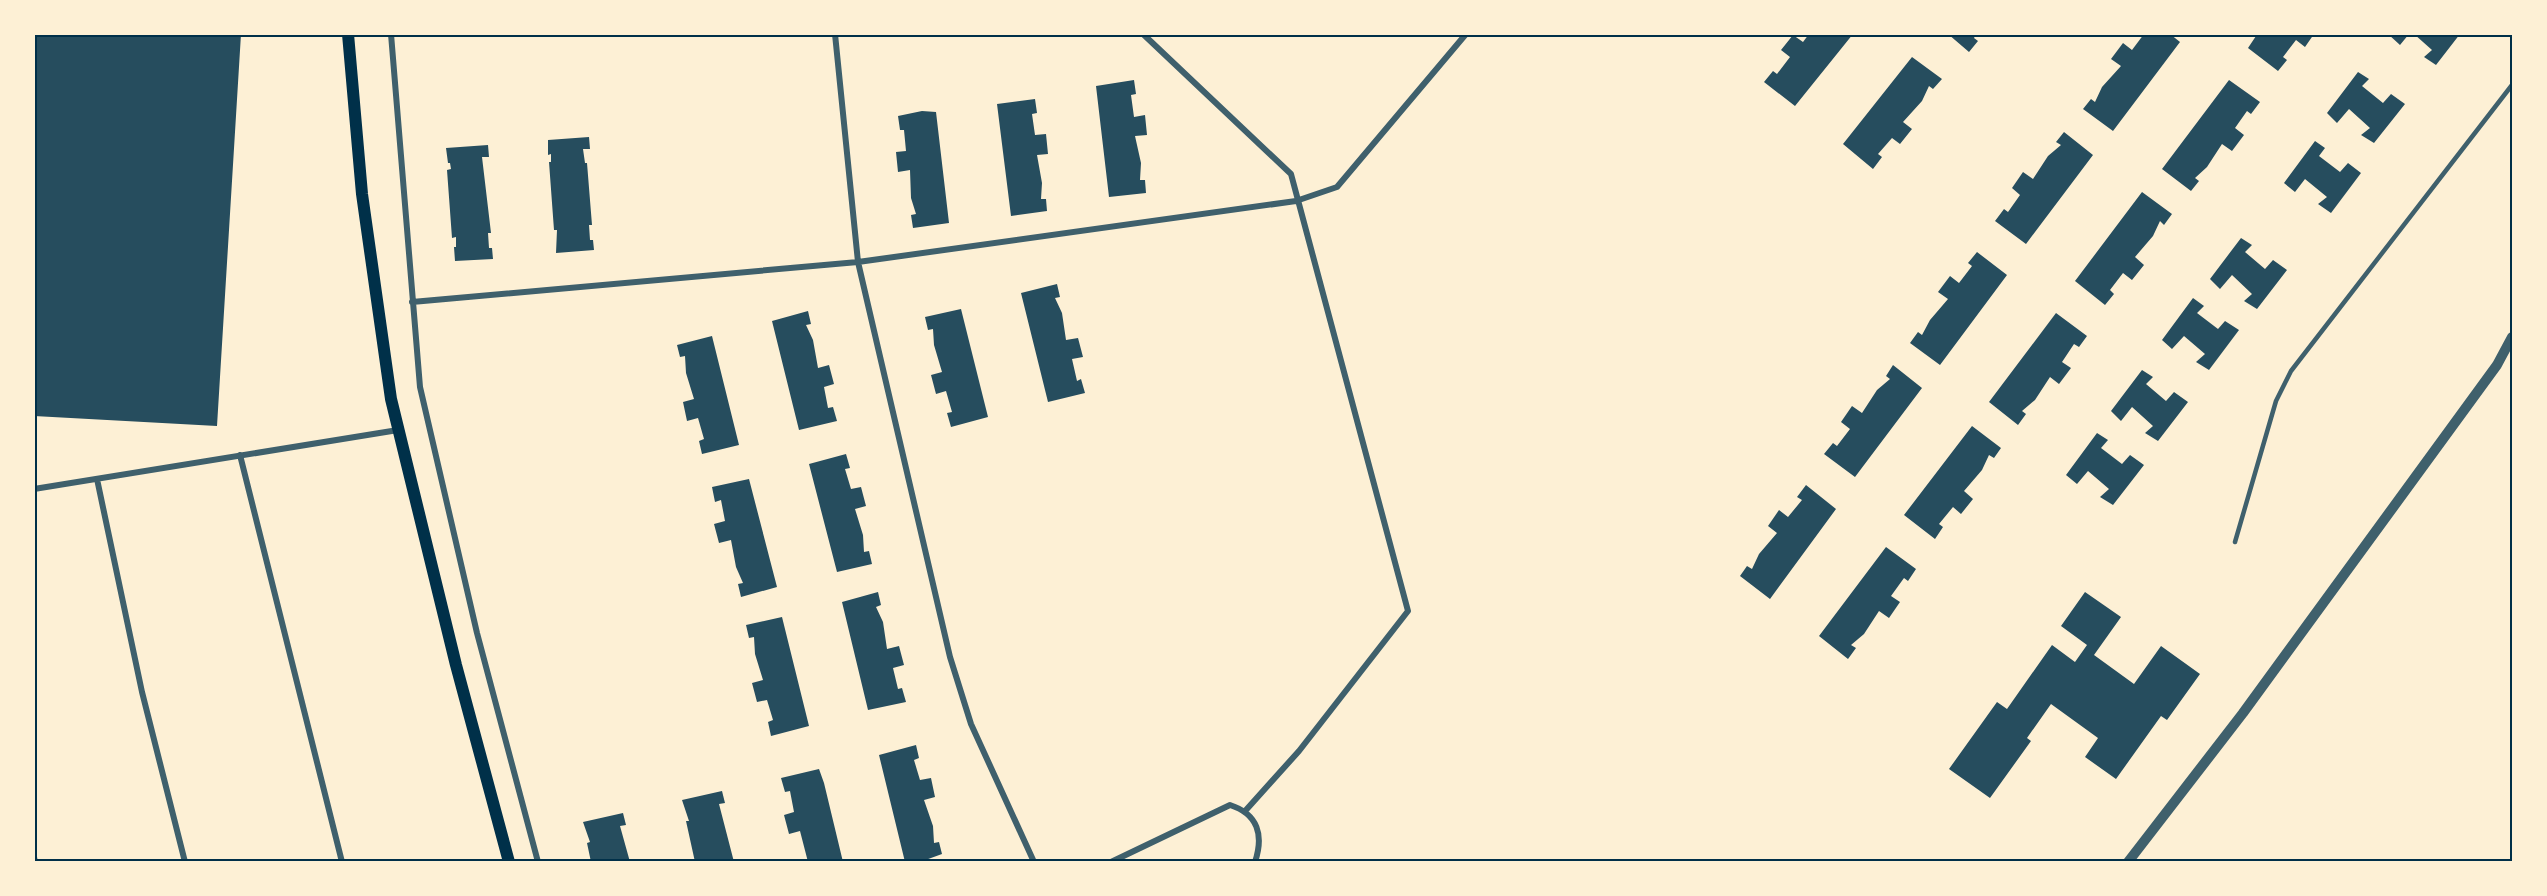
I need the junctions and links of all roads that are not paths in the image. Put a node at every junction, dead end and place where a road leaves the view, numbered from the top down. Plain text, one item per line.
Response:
1 (348, 34) edge
2 (391, 34) edge
3 (836, 34) edge
4 (1143, 34) edge
5 (1466, 34) edge
6 (2512, 85) edge
7 (1296, 201) junction
8 (858, 262) junction
9 (412, 302) junction
10 (2512, 337) edge
11 (2512, 351) edge
12 (2497, 365) junction
13 (398, 430) junction
14 (240, 455) junction
15 (97, 479) junction
16 (34, 489) edge
17 (2235, 542) dead end
18 (1246, 810) junction
19 (185, 861) edge
20 (342, 861) edge
21 (509, 861) edge
22 (538, 861) edge
23 (1034, 861) edge
24 (1111, 861) edge
25 (1255, 861) edge
26 (2128, 861) edge

1 - 13 main road
2 - 9 street
3 - 8 street
4 - 7 street
5 - 7 street
6 - 17 lane
7 - 8 street
7 - 18 street
8 - 9 street
8 - 23 street
9 - 22 street
10 - 12 street
11 - 12 street
12 - 26 street
13 - 14 street
13 - 21 main road
14 - 15 street
14 - 20 street
15 - 16 street
15 - 19 street
18 - 24 street
18 - 25 street

